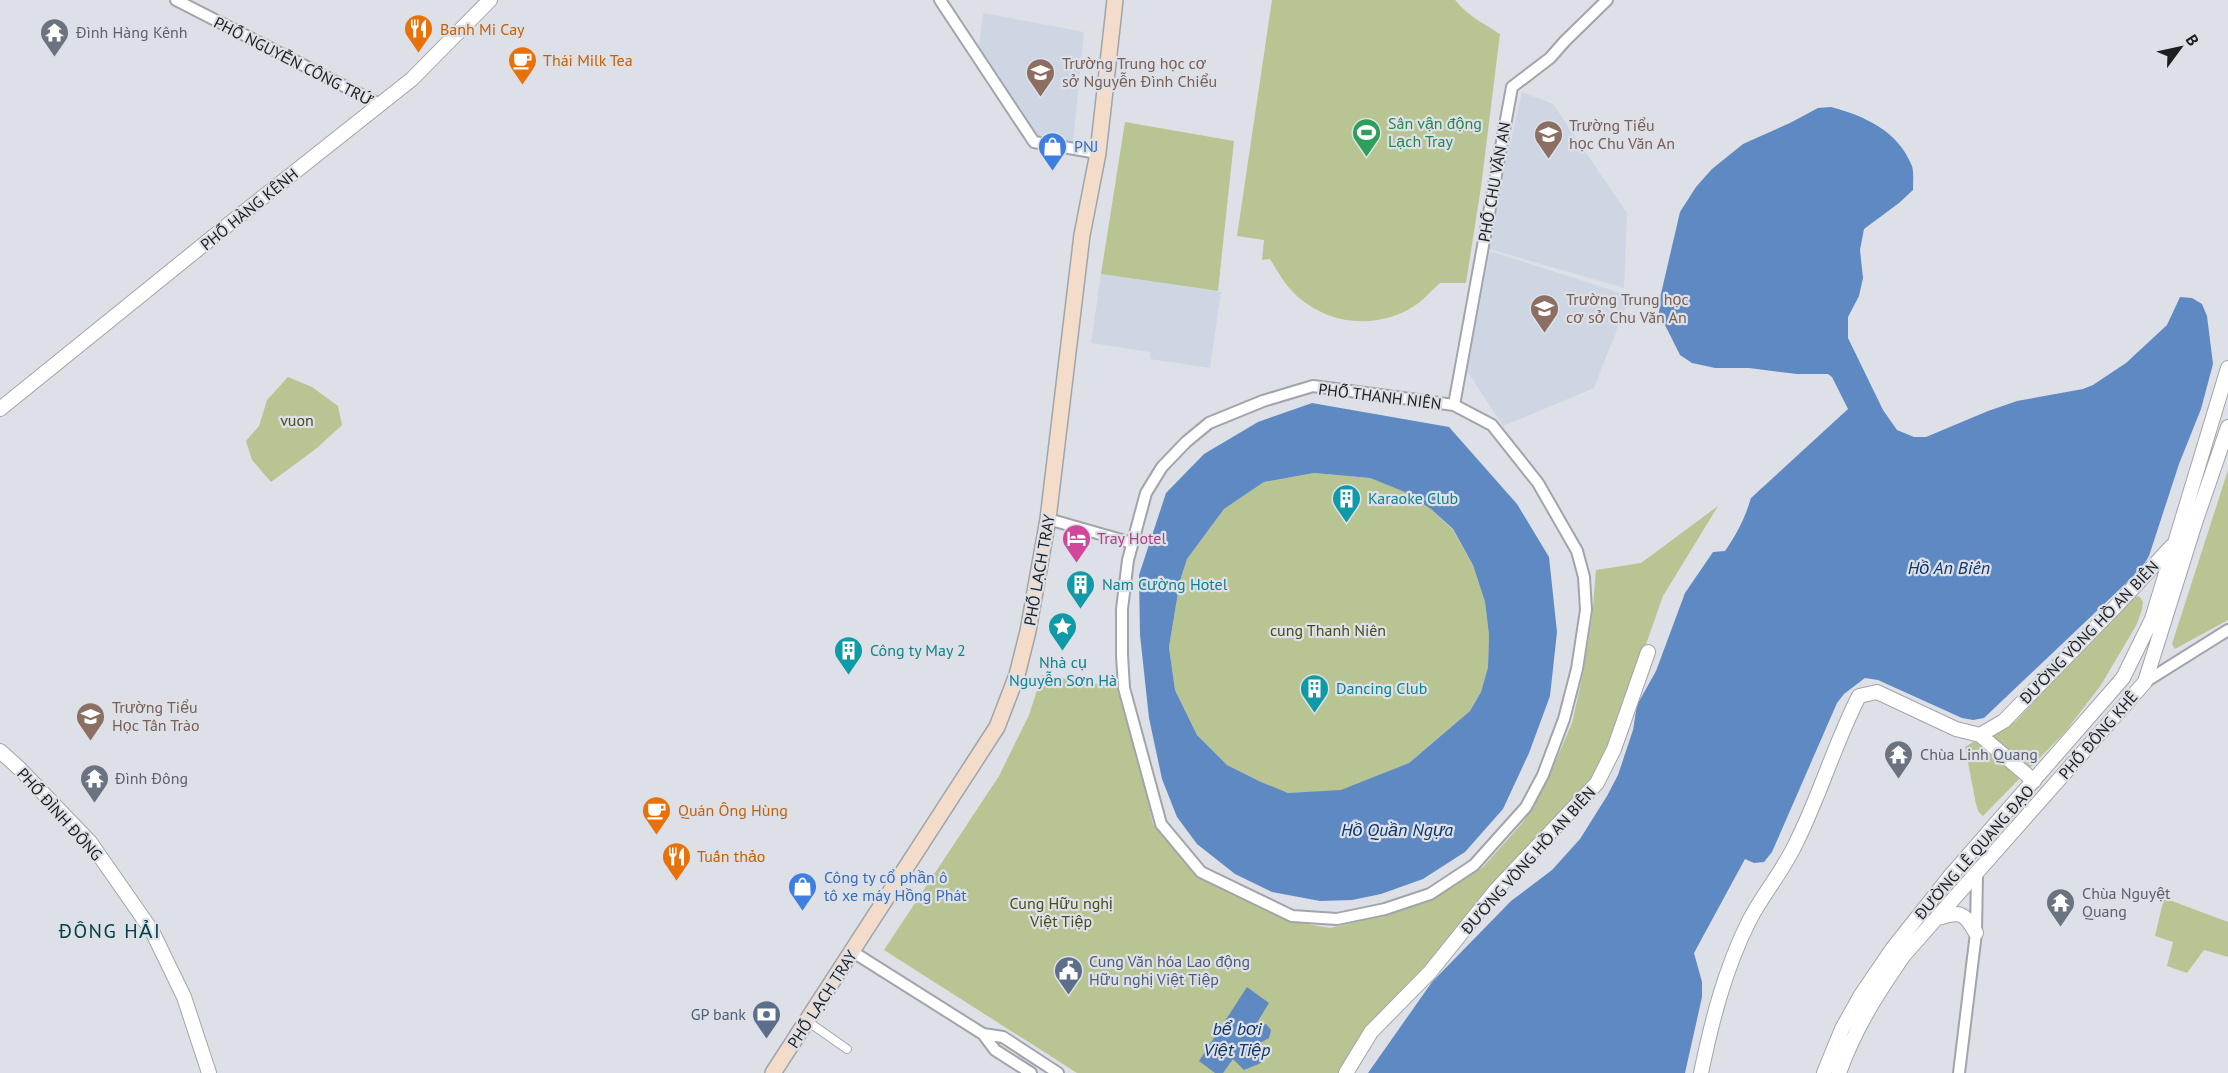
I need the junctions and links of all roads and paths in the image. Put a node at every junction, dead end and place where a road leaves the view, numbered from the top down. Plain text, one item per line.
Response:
1 (176, 0) edge
2 (490, 0) edge
3 (940, 0) edge
4 (1115, 0) edge
5 (1607, 0) edge
6 (381, 105) junction
7 (1098, 153) junction
8 (2228, 368) edge
9 (1454, 405) junction
10 (0, 409) edge
11 (2228, 428) edge
12 (1048, 519) junction
13 (2195, 523) junction
14 (1132, 543) junction
15 (2174, 543) junction
16 (2228, 630) edge
17 (1648, 652) dead end
18 (2124, 678) junction
19 (2145, 682) junction
20 (1980, 735) junction
21 (0, 751) edge
22 (2034, 781) junction
23 (1964, 860) junction
24 (1977, 873) junction
25 (1938, 918) junction
26 (1976, 933) junction
27 (853, 952) junction
28 (807, 1021) junction
29 (983, 1034) junction
30 (847, 1049) dead end
31 (209, 1073) edge
32 (773, 1073) edge
33 (1031, 1073) edge
34 (1058, 1073) edge
35 (1346, 1073) edge
36 (1701, 1073) edge
37 (1824, 1073) edge
38 (1839, 1073) edge
39 (1959, 1073) edge

1 - 6 street, PHỐ NGUYỄN CÔNG TRỨ
2 - 6 street, PHỐ HÀNG KÊNH
3 - 7 street
4 - 7 main road, PHỐ LẠCH TRAY
5 - 9 street, PHỐ CHU VĂN AN
6 - 10 street, PHỐ HÀNG KÊNH
7 - 12 main road, PHỐ LẠCH TRAY
8 - 15 street, ĐƯỜNG LÊ QUANG ĐẠO
9 - 14 street, PHỐ THANH NIÊN
9 - 14 street, PHỐ THANH NIÊN
11 - 13 street
12 - 14 street
12 - 27 main road, PHỐ LẠCH TRAY
13 - 15 street, ĐƯỜNG VÒNG HỒ AN BIÊN
13 - 19 street
15 - 18 street, ĐƯỜNG LÊ QUANG ĐẠO
15 - 20 street, ĐƯỜNG VÒNG HỒ AN BIÊN
16 - 19 street, PHỐ ĐÔNG KHÊ
17 - 35 street, ĐƯỜNG VÒNG HỒ AN BIÊN
18 - 19 street
18 - 22 street, ĐƯỜNG LÊ QUANG ĐẠO
19 - 24 street, PHỐ ĐÔNG KHÊ
20 - 22 street
20 - 36 street
21 - 31 street, PHỐ ĐÌNH ĐÔNG
22 - 23 street, ĐƯỜNG LÊ QUANG ĐẠO
23 - 24 street
23 - 37 street, ĐƯỜNG LÊ QUANG ĐẠO
24 - 25 street, ĐƯỜNG LÊ QUANG ĐẠO
24 - 26 street
25 - 26 street
25 - 38 street, ĐƯỜNG LÊ QUANG ĐẠO
26 - 39 street
27 - 28 main road, PHỐ LẠCH TRAY
27 - 29 street
28 - 30 street
28 - 32 main road, PHỐ LẠCH TRAY
29 - 33 street
29 - 34 street

